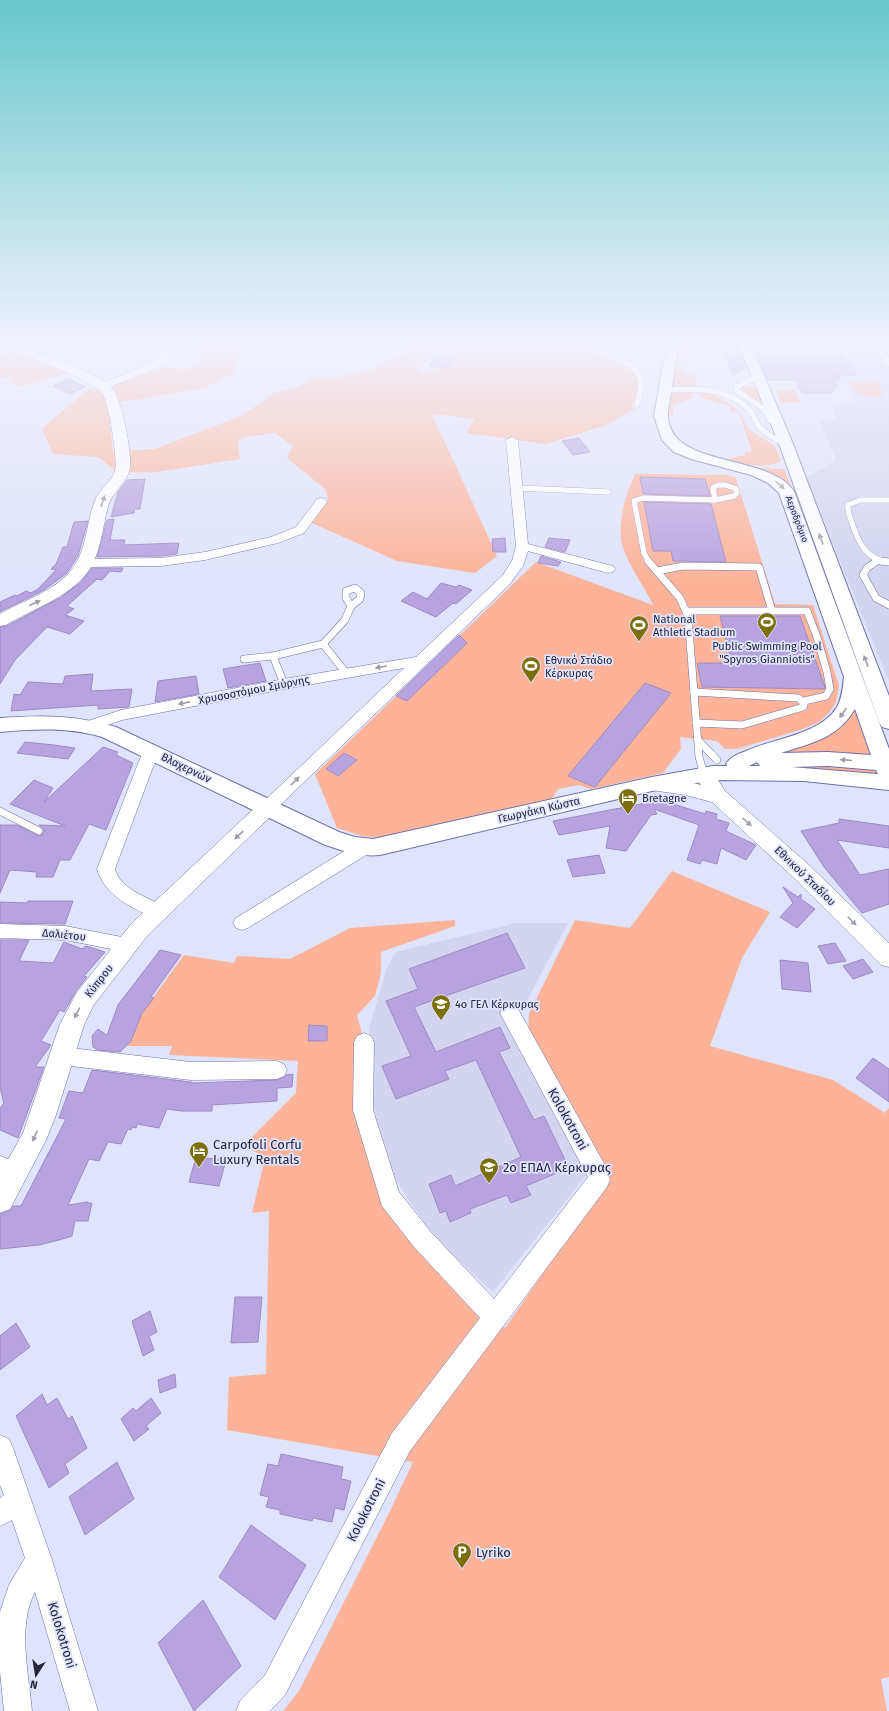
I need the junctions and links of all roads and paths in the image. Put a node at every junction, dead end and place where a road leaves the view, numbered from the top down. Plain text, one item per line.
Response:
1 (116, 422) edge
2 (662, 422) edge
3 (757, 422) edge
4 (771, 422) edge
5 (777, 422) edge
6 (780, 430) junction
7 (512, 440) dead end
8 (788, 452) junction
9 (731, 465) junction
10 (518, 488) junction
11 (609, 492) dead end
12 (715, 500) dead end
13 (889, 500) edge
14 (321, 502) dead end
15 (522, 546) junction
16 (877, 560) junction
17 (889, 562) edge
18 (85, 563) junction
19 (821, 563) junction
20 (608, 569) dead end
21 (657, 571) junction
22 (889, 605) edge
23 (351, 606) dead end
24 (687, 611) junction
25 (772, 611) junction
26 (0, 621) edge
27 (322, 644) junction
28 (273, 656) junction
29 (244, 659) dead end
30 (420, 661) junction
31 (346, 673) junction
32 (853, 676) junction
33 (284, 684) junction
34 (694, 692) junction
35 (804, 701) junction
36 (884, 703) edge
37 (889, 722) edge
38 (696, 723) junction
39 (0, 725) edge
40 (90, 726) junction
41 (697, 739) junction
42 (151, 751) junction
43 (717, 768) junction
44 (888, 772) edge
45 (652, 784) junction
46 (718, 796) junction
47 (267, 808) junction
48 (0, 811) edge
49 (39, 830) dead end
50 (365, 847) junction
51 (157, 911) junction
52 (242, 923) dead end
53 (0, 931) edge
54 (127, 945) junction
55 (889, 958) edge
56 (510, 1013) dead end
57 (364, 1042) dead end
58 (62, 1056) junction
59 (277, 1070) dead end
60 (8, 1169) edge
61 (0, 1200) edge
62 (495, 1317) junction
63 (0, 1448) edge
64 (9, 1507) edge
65 (39, 1560) junction
66 (18, 1711) edge
67 (84, 1711) edge
68 (250, 1711) edge

18 -> 1 street
2 - 9 main road, Αεροδρόμιο
3 - 8 lane
4 - 6 lane
5 - 6 main road, Αεροδρόμιο
6 - 8 main road, Αεροδρόμιο
7 - 10 street
8 - 9 main road
19 -> 8 main road, Αεροδρόμιο
9 -> 19 main road, Αεροδρόμιο
10 - 11 lane
10 - 15 street
12 - 21 lane
13 - 16 lane
14 - 18 street
15 - 20 street
15 - 30 street
16 - 17 lane
16 - 22 lane
26 -> 18 street
19 - 32 main road, Αεροδρόμιο
36 -> 19 main road, Αεροδρόμιο
21 - 24 lane
21 - 25 lane
23 - 27 lane
24 - 25 lane
24 - 34 lane
25 - 35 lane
27 - 28 lane
27 - 31 lane
28 - 29 lane
28 - 33 lane
30 -> 31 street, Χρυσοστόμου Σμύρνης
47 -> 30 street
31 - 33 street, Χρυσοστόμου Σμύρνης
32 -> 43 main road
32 - 44 main road, Αεροδρόμιο
33 -> 40 street, Χρυσοστόμου Σμύρνης
34 - 35 lane
34 - 38 lane
35 - 38 lane
36 - 37 main road, Αεροδρόμιο
38 - 41 lane
39 - 40 main road, Βλαχερνών
40 - 42 main road, Βλαχερνών
41 - 43 lane
41 - 43 lane
42 - 47 main road, Βλαχερνών
42 - 51 street
43 - 44 main road, Γεωργάκη Κώστα
43 - 45 main road, Γεωργάκη Κώστα
43 - 46 street
45 - 46 street
45 - 50 main road, Γεωργάκη Κώστα
46 -> 55 street, Εθνικού Σταδίου
47 - 50 main road, Βλαχερνών
47 -> 51 street, Κύπρου
48 - 49 lane
50 - 52 street
51 - 54 street, Κύπρου
53 - 54 street, Δαλιέτου
54 -> 58 street, Κύπρου
56 - 62 street, Kolokotroni
57 - 62 street
58 - 59 street
58 -> 60 street, Κύπρου
60 - 61 street, Κύπρου
62 - 68 street, Kolokotroni
63 - 64 street, Kolokotroni
64 - 65 street, Kolokotroni
65 - 66 street
65 - 67 street, Kolokotroni

